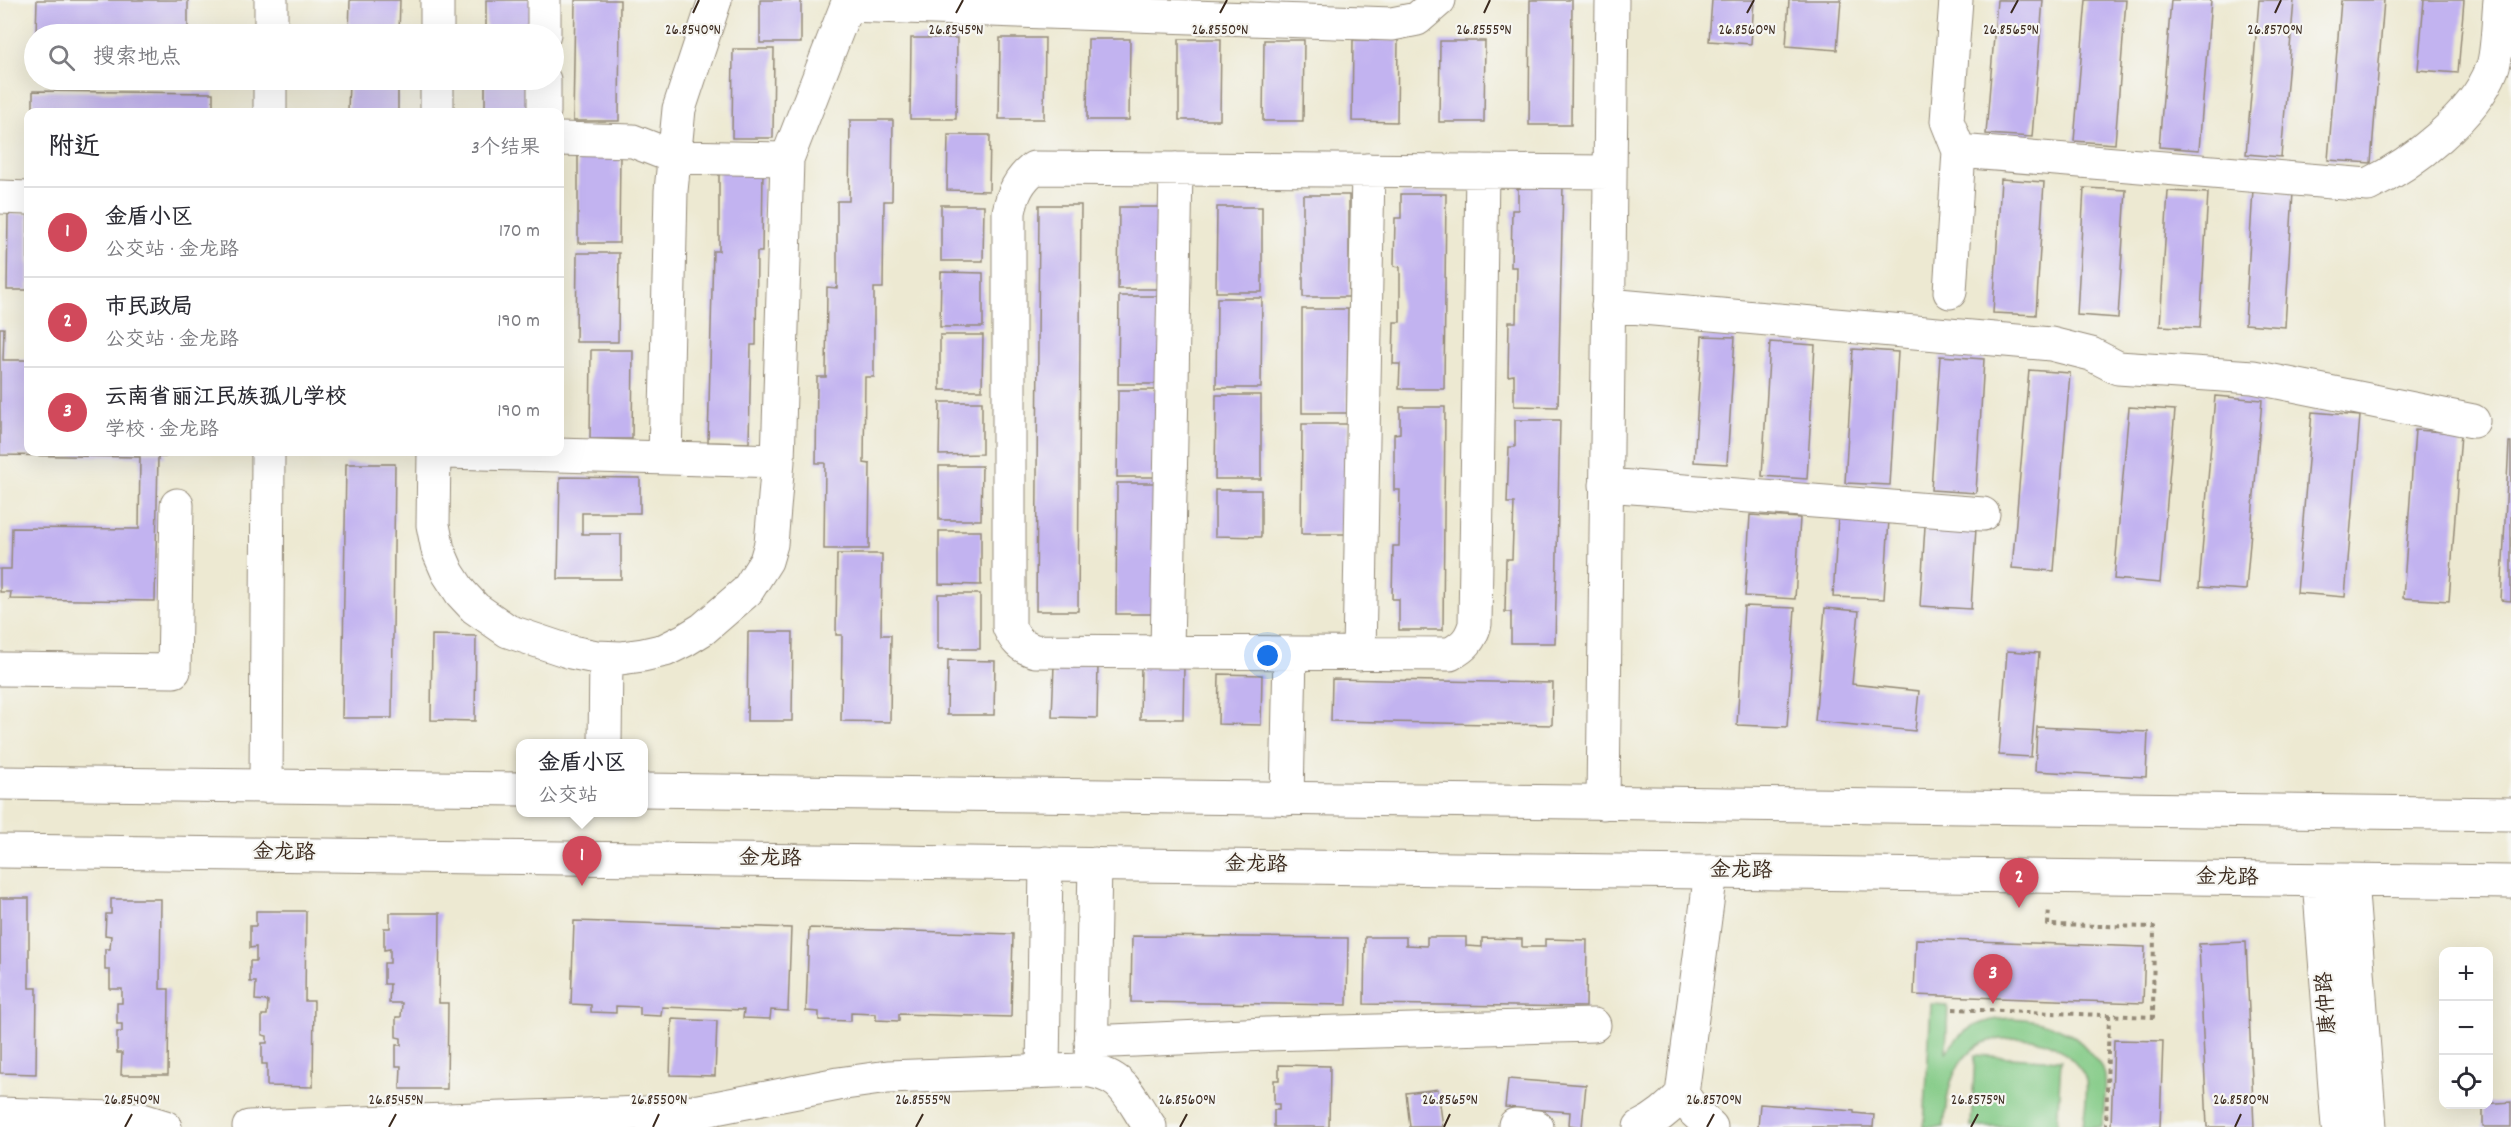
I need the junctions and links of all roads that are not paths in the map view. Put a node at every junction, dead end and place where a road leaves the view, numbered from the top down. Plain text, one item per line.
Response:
1 (271, 0) edge
2 (438, 0) edge
3 (544, 0) edge
4 (715, 0) edge
5 (1439, 0) edge
6 (1611, 0) edge
7 (1956, 0) edge
8 (2500, 0) edge
9 (848, 3) edge
10 (1171, 8) edge
11 (271, 24) edge
12 (437, 24) edge
13 (544, 24) edge
14 (270, 90) edge
15 (437, 90) edge
16 (544, 90) edge
17 (270, 108) edge
18 (436, 108) edge
19 (544, 108) edge
20 (564, 139) edge
21 (1959, 151) junction
22 (674, 157) junction
23 (787, 159) junction
24 (1176, 169) junction
25 (1368, 170) junction
26 (1482, 171) junction
27 (1610, 172) junction
28 (0, 197) edge
29 (24, 198) edge
30 (1950, 292) dead end
31 (1608, 305) junction
32 (2473, 421) dead end
33 (564, 455) edge
34 (268, 456) edge
35 (434, 456) edge
36 (665, 458) junction
37 (778, 462) junction
38 (1606, 485) junction
39 (177, 505) dead end
40 (1983, 514) dead end
41 (1167, 652) junction
42 (1290, 653) junction
43 (1359, 654) junction
44 (606, 658) junction
45 (0, 669) edge
46 (605, 739) edge
47 (0, 783) edge
48 (266, 786) junction
49 (516, 789) edge
50 (648, 790) edge
51 (1287, 799) junction
52 (1603, 803) junction
53 (2511, 814) edge
54 (0, 851) edge
55 (1046, 864) junction
56 (1095, 864) junction
57 (1711, 872) junction
58 (2319, 880) junction
59 (2351, 880) junction
60 (2511, 882) edge
61 (1594, 1025) dead end
62 (1091, 1056) junction
63 (1042, 1071) junction
64 (1682, 1094) junction
65 (0, 1113) edge
66 (545, 1121) edge
67 (165, 1127) edge
68 (249, 1127) edge
69 (1150, 1127) edge
70 (1640, 1127) edge
71 (1711, 1127) edge
72 (2338, 1127) edge
73 (2370, 1127) edge

1 - 11 main road
2 - 12 main road
3 - 13 main road
4 - 22 main road
5 - 10 main road
6 - 27 main road
7 - 21 main road
8 - 21 main road
9 - 10 main road
9 - 23 main road
14 - 17 main road
15 - 18 main road
16 - 19 main road
20 - 22 main road
21 - 30 main road
22 - 23 main road
22 - 36 main road
23 - 37 main road
24 - 25 main road
24 - 41 main road
24 - 41 main road
25 - 26 main road
25 - 43 main road
26 - 27 main road
26 - 43 main road
27 - 31 main road
28 - 29 main road
31 - 32 main road
31 - 38 main road
33 - 36 main road
34 - 48 main road
35 - 44 main road
36 - 37 main road
37 - 44 main road
38 - 40 main road
38 - 52 main road
39 - 45 main road
41 - 42 main road
42 - 43 main road
42 - 51 main road
44 - 46 main road
47 - 48 main road
48 - 49 main road
50 - 51 main road
51 - 52 main road
52 - 53 main road
54 - 55 main road, 金龙路
55 - 56 main road, 金龙路
55 - 63 main road
56 - 57 main road, 金龙路
56 - 62 main road
57 - 58 main road, 金龙路
57 - 64 main road
58 - 59 main road, 金龙路
58 - 72 main road, 康仲路
59 - 60 main road, 金龙路
59 - 73 main road, 康仲路
61 - 62 main road
62 - 63 main road
62 - 69 main road
63 - 66 main road
64 - 70 main road
64 - 71 main road
65 - 67 main road
66 - 68 main road

